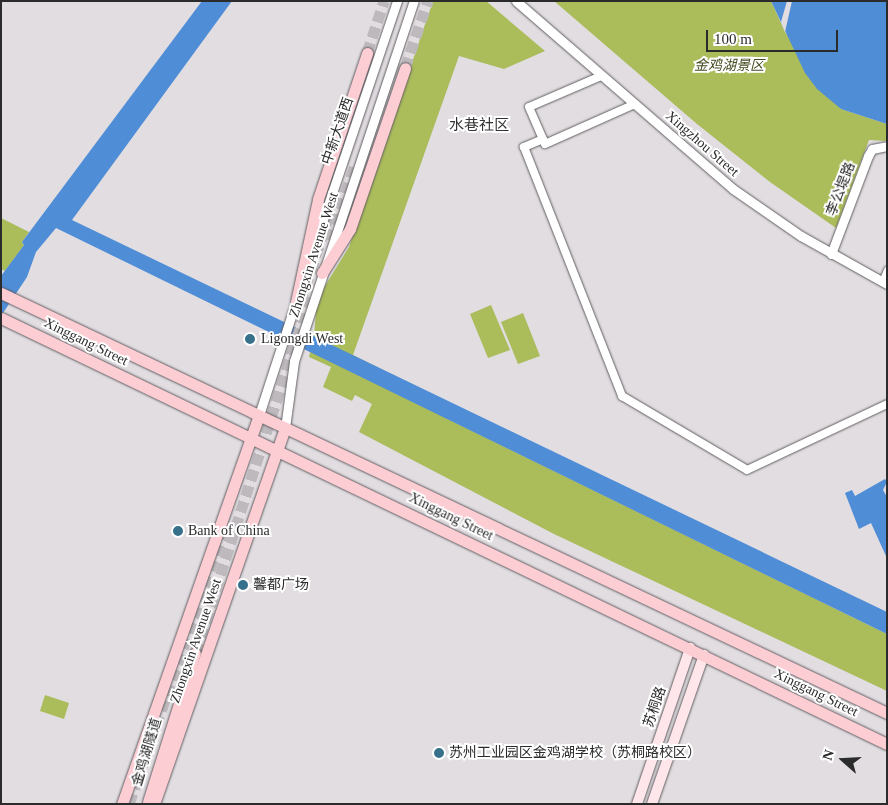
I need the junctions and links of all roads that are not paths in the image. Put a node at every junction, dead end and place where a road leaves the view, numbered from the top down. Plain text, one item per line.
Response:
1 (397, 1) edge
2 (414, 1) edge
3 (516, 1) edge
4 (367, 53) tunnel mouth
5 (405, 68) tunnel mouth
6 (601, 76) junction
7 (635, 104) junction
8 (543, 139) junction
9 (887, 146) edge
10 (831, 254) junction
11 (887, 270) edge
12 (322, 273) junction
13 (884, 283) edge
14 (1, 293) edge
15 (296, 302) junction
16 (1, 318) edge
17 (277, 355) joint
18 (887, 404) edge
19 (259, 415) junction
20 (284, 428) junction
21 (250, 438) junction
22 (277, 450) junction
23 (690, 648) junction
24 (195, 653) tunnel mouth
25 (704, 655) junction
26 (681, 673) junction
27 (696, 678) junction
28 (887, 714) edge
29 (887, 744) edge
30 (122, 804) edge
31 (147, 804) edge
32 (154, 804) edge
33 (637, 804) edge
34 (652, 804) edge

1 - 15 street, 中新大道西
2 - 12 street, Zhongxin Avenue West
3 - 6 street, Xingzhou Street
4 - 15 main road
5 - 12 main road
6 - 7 street, Xingzhou Street
6 - 8 street
7 - 8 street
7 - 10 street, Xingzhou Street
8 - 18 street
9 - 10 street, 李公堤路
10 - 13 street, Xingzhou Street
11 - 13 street
12 - 20 street, Zhongxin Avenue West
14 - 19 main road, Xinggang Street
15 - 17 street, 中新大道西
16 - 21 main road, Xinggang Street
17 - 19 street, Zhongxin Avenue West
19 - 20 main road, Xinggang Street
19 - 21 main road, Zhongxin Avenue West
20 - 22 main road, Zhongxin Avenue West
20 - 28 main road, Xinggang Street
21 - 22 main road, Xinggang Street
21 - 30 main road, Zhongxin Avenue West
22 - 23 main road, Xinggang Street
22 - 32 main road, Zhongxin Avenue West
23 - 25 main road, Xinggang Street
23 - 26 main road, 苏桐路
24 - 31 main road, 金鸡湖隧道
25 - 27 main road
25 - 29 main road, Xinggang Street
26 - 27 main road
26 - 33 main road, 苏桐路
27 - 34 main road

